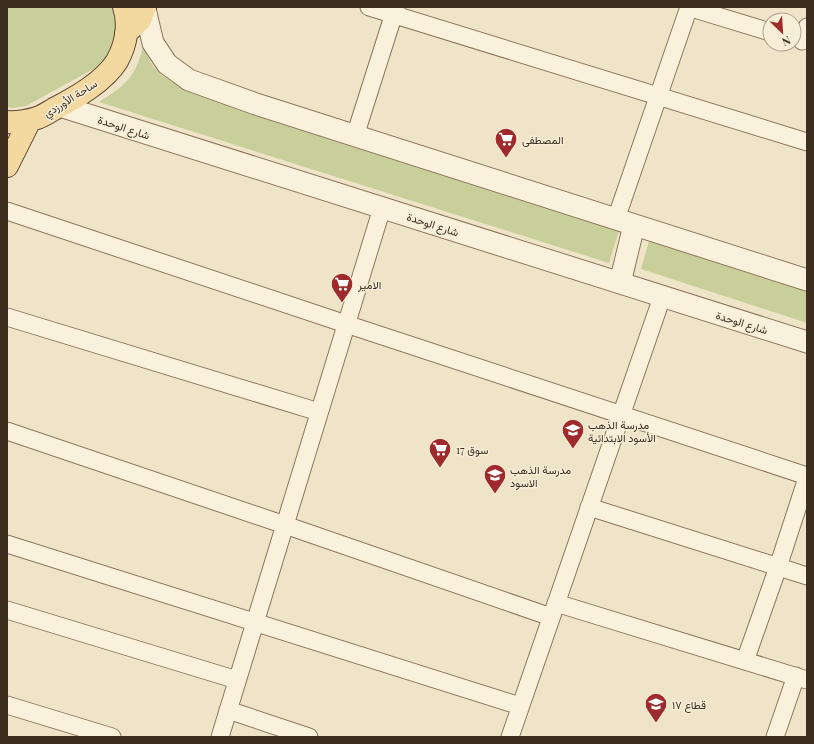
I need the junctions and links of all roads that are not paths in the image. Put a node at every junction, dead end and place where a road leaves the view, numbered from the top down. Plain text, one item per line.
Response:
1 (369, 7) edge
2 (688, 7) edge
3 (138, 8) edge
4 (395, 11) edge
5 (762, 30) edge
6 (658, 96) junction
7 (60, 106) junction
8 (30, 120) junction
9 (7, 122) edge
10 (355, 136) junction
11 (807, 142) edge
12 (7, 166) edge
13 (382, 208) junction
14 (7, 211) edge
15 (625, 222) junction
16 (807, 280) edge
17 (620, 283) junction
18 (662, 296) junction
19 (7, 317) edge
20 (346, 324) junction
21 (807, 342) edge
22 (320, 412) junction
23 (621, 415) junction
24 (7, 432) edge
25 (807, 477) edge
26 (589, 507) junction
27 (285, 525) junction
28 (7, 544) edge
29 (778, 567) junction
30 (807, 576) edge
31 (7, 610) edge
32 (554, 610) junction
33 (255, 622) junction
34 (745, 661) junction
35 (802, 678) edge
36 (237, 680) junction
37 (7, 705) edge
38 (520, 706) junction
39 (228, 710) junction
40 (112, 737) edge
41 (220, 737) edge
42 (309, 737) edge
43 (510, 737) edge
44 (775, 737) edge

1 - 4 street
2 - 5 street
2 - 6 street
3 - 7 main road, ساحة الأورزدي
3 - 10 street
4 - 6 street
4 - 10 street
6 - 11 street
6 - 15 street
7 - 8 main road, ساحة الأورزدي
7 - 13 street, شارع الوحدة
8 - 9 main road, ساحة الأورزدي
8 - 12 main road
10 - 15 street
13 - 17 street, شارع الوحدة
13 - 20 street
14 - 20 street
15 - 16 street
15 - 17 street
17 - 18 street, شارع الوحدة
18 - 21 street, شارع الوحدة
18 - 23 street
19 - 22 street
20 - 22 street
20 - 23 street
22 - 27 street
23 - 25 street
23 - 26 street
24 - 27 street
25 - 29 street
26 - 29 street
26 - 32 street
27 - 32 street
27 - 33 street
28 - 33 street
29 - 30 street
29 - 34 street
31 - 36 street
32 - 34 street
32 - 38 street
33 - 36 street
33 - 38 street
34 - 35 street
35 - 44 street
36 - 39 street
37 - 40 street
38 - 43 street
39 - 41 street
39 - 42 street

